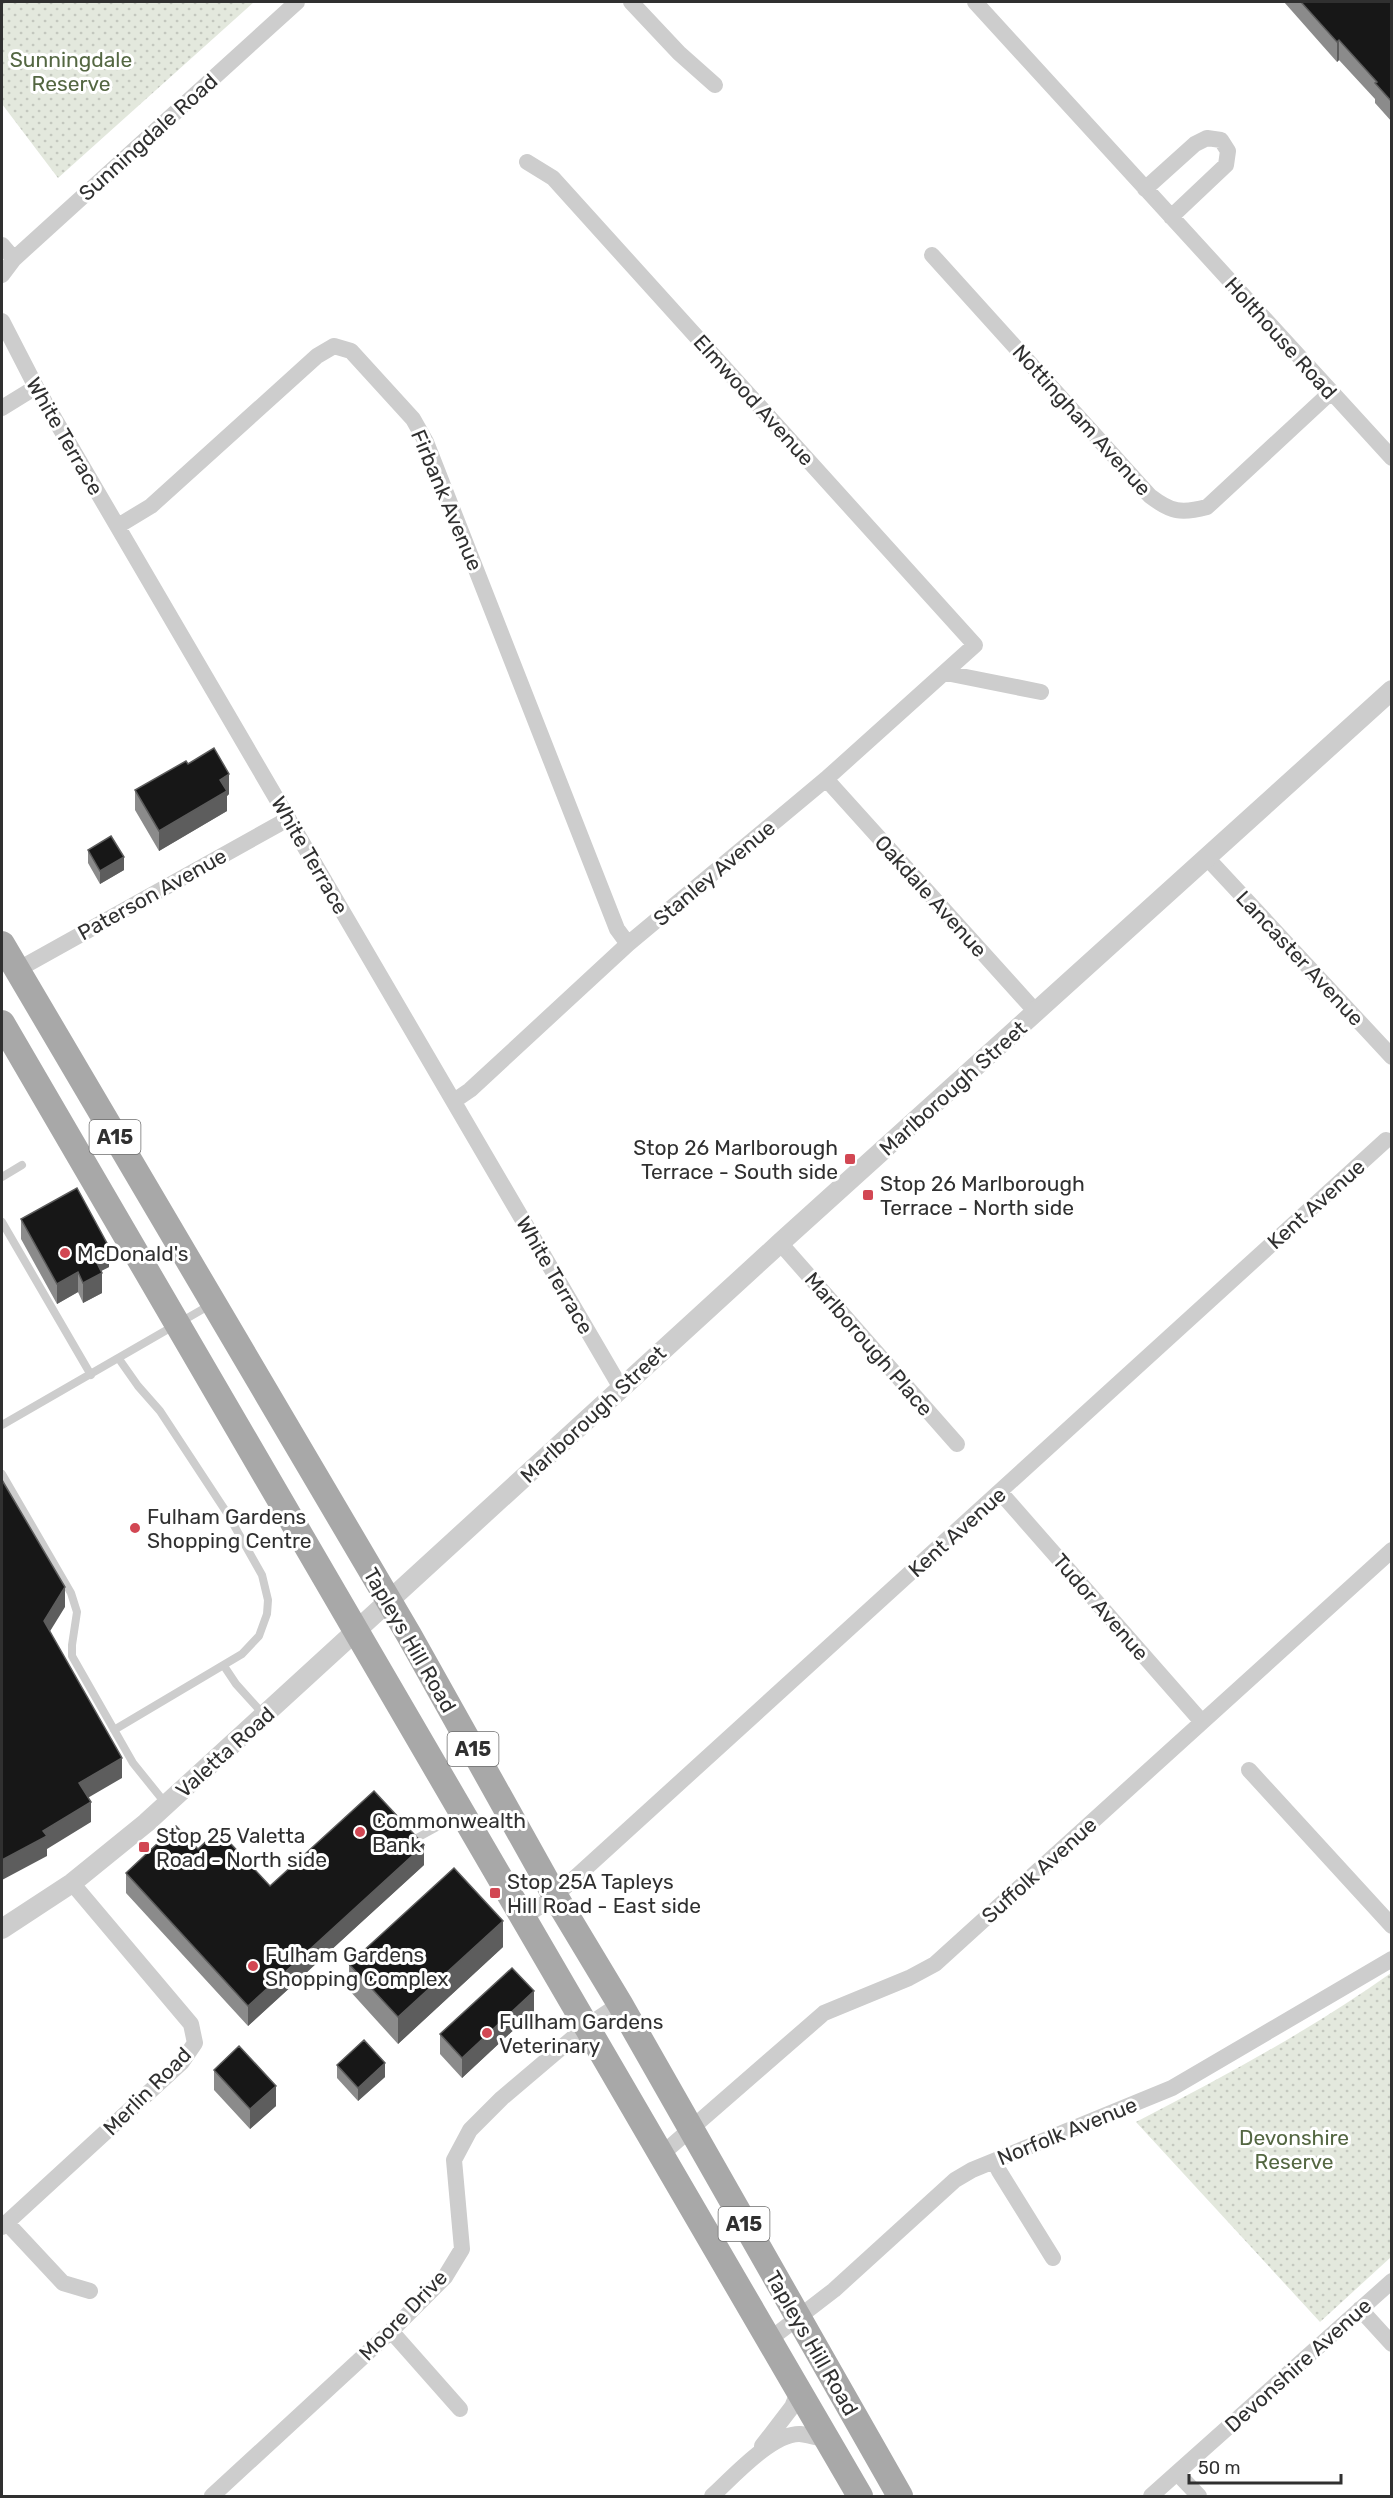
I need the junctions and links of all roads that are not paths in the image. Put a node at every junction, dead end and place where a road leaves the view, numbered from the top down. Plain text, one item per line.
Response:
1 (297, 2) edge
2 (631, 2) edge
3 (975, 2) edge
4 (715, 85) dead end
5 (527, 162) dead end
6 (1145, 189) junction
7 (1171, 217) junction
8 (2, 245) edge
9 (932, 255) dead end
10 (14, 258) junction
11 (2, 275) edge
12 (2, 321) edge
13 (36, 387) junction
14 (1330, 393) junction
15 (2, 408) edge
16 (1392, 458) edge
17 (118, 526) junction
18 (975, 645) joint
19 (946, 673) junction
20 (1392, 690) edge
21 (1041, 692) dead end
22 (826, 779) junction
23 (288, 819) junction
24 (1208, 859) junction
25 (2, 944) edge
26 (628, 944) junction
27 (17, 970) junction
28 (1037, 1013) junction
29 (2, 1025) edge
30 (1392, 1057) edge
31 (454, 1101) junction
32 (1386, 1140) dead end
33 (22, 1165) dead end
34 (2, 1177) edge
35 (2, 1222) edge
36 (780, 1243) junction
37 (213, 1304) junction
38 (177, 1325) junction
39 (119, 1359) junction
40 (91, 1375) junction
41 (621, 1388) junction
42 (2, 1425) edge
43 (957, 1444) dead end
44 (2, 1474) edge
45 (1000, 1492) junction
46 (1392, 1550) edge
47 (390, 1602) junction
48 (357, 1632) junction
49 (224, 1666) junction
50 (264, 1716) junction
51 (1202, 1722) junction
52 (114, 1730) junction
53 (1250, 1770) dead end
54 (167, 1805) junction
55 (463, 1814) junction
56 (417, 1838) edge
57 (72, 1883) junction
58 (555, 1896) junction
59 (523, 1918) junction
60 (1392, 1926) edge
61 (2, 1929) edge
62 (1392, 1959) edge
63 (620, 2004) junction
64 (587, 2026) junction
65 (692, 2130) junction
66 (662, 2154) junction
67 (994, 2161) junction
68 (4, 2225) edge
69 (1053, 2258) dead end
70 (1392, 2281) edge
71 (90, 2291) dead end
72 (1360, 2309) junction
73 (797, 2318) junction
74 (391, 2331) junction
75 (769, 2340) junction
76 (1392, 2343) edge
77 (799, 2390) junction
78 (460, 2409) dead end
79 (828, 2440) junction
80 (750, 2461) junction
81 (1177, 2473) junction
82 (212, 2496) edge
83 (712, 2496) edge
84 (860, 2496) edge
85 (900, 2496) edge
86 (1151, 2496) edge
87 (1198, 2496) edge

1 - 10 street, Sunningdale Road
2 - 4 street
3 - 6 street, Holthouse Road
5 - 18 street, Elmwood Avenue
6 - 7 street, Holthouse Road
6 - 7 street
7 - 14 street, Holthouse Road
8 - 10 street
9 - 14 street, Nottingham Avenue
10 - 11 street, Sunningdale Road
12 - 13 street, White Terrace
13 - 15 street
13 - 17 street, White Terrace
14 - 16 street, Holthouse Road
17 - 23 street, White Terrace
17 - 26 street, Firbank Avenue
18 - 19 street, Stanley Avenue
19 - 21 street
19 - 22 street, Stanley Avenue
20 - 24 street, Marlborough Street
22 - 26 street, Stanley Avenue
22 - 28 street, Oakdale Avenue
23 - 27 street, Paterson Avenue
23 - 31 street, White Terrace
24 - 28 street, Marlborough Street
24 - 30 street, Lancaster Avenue
25 - 27 main road, Tapleys Hill Road / A15
26 - 31 street, Stanley Avenue
27 - 37 main road, Tapleys Hill Road / A15
28 - 36 street, Marlborough Street
29 - 38 main road, Tapleys Hill Road / A15
31 - 41 street, White Terrace
32 - 45 street, Kent Avenue
33 - 34 lane
35 - 40 lane
36 - 41 street, Marlborough Street
36 - 43 street, Marlborough Place
37 - 38 lane
37 - 47 main road, Tapleys Hill Road / A15
38 - 39 lane
38 - 48 main road, Tapleys Hill Road / A15
39 - 40 lane
39 - 49 lane
40 - 42 lane
41 - 47 street, Marlborough Street
44 - 52 lane
45 - 51 street, Tudor Avenue
45 - 58 street, Kent Avenue
46 - 51 street, Suffolk Avenue
47 - 48 street, Marlborough Street
47 - 58 main road, Tapleys Hill Road / A15
48 - 50 street, Valetta Road
48 - 55 main road, Tapleys Hill Road / A15
49 - 50 lane
49 - 52 lane
50 - 54 street, Valetta Road
51 - 65 street, Suffolk Avenue
52 - 54 lane
53 - 60 street
54 - 57 street, Valetta Road
55 - 56 lane
55 - 59 main road, Tapleys Hill Road / A15
57 - 61 street, Valetta Road
57 - 68 street, Merlin Road
58 - 59 street, Kent Avenue
58 - 63 main road, Tapleys Hill Road / A15
59 - 64 main road, Tapleys Hill Road / A15
62 - 67 street, Norfolk Avenue
63 - 64 street, Moore Drive
63 - 65 main road, Tapleys Hill Road / A15
64 - 66 main road, Tapleys Hill Road / A15
64 - 74 street, Moore Drive
65 - 66 street, Suffolk Avenue
65 - 73 main road, Tapleys Hill Road / A15
66 - 75 main road, Tapleys Hill Road / A15
67 - 69 street
67 - 73 street, Norfolk Avenue
68 - 71 street
70 - 72 street, Devonshire Avenue
72 - 76 street
72 - 81 street, Devonshire Avenue
73 - 75 street, Norfolk Avenue
73 - 85 main road, Tapleys Hill Road / A15
74 - 78 street
74 - 82 street, Moore Drive
75 - 77 main road, Tapleys Hill Road / A15
77 - 79 main road, Tapleys Hill Road / A15
77 - 80 street
79 - 80 street
79 - 84 main road, Tapleys Hill Road / A15
80 - 83 street
81 - 86 street, Devonshire Avenue
81 - 87 street

